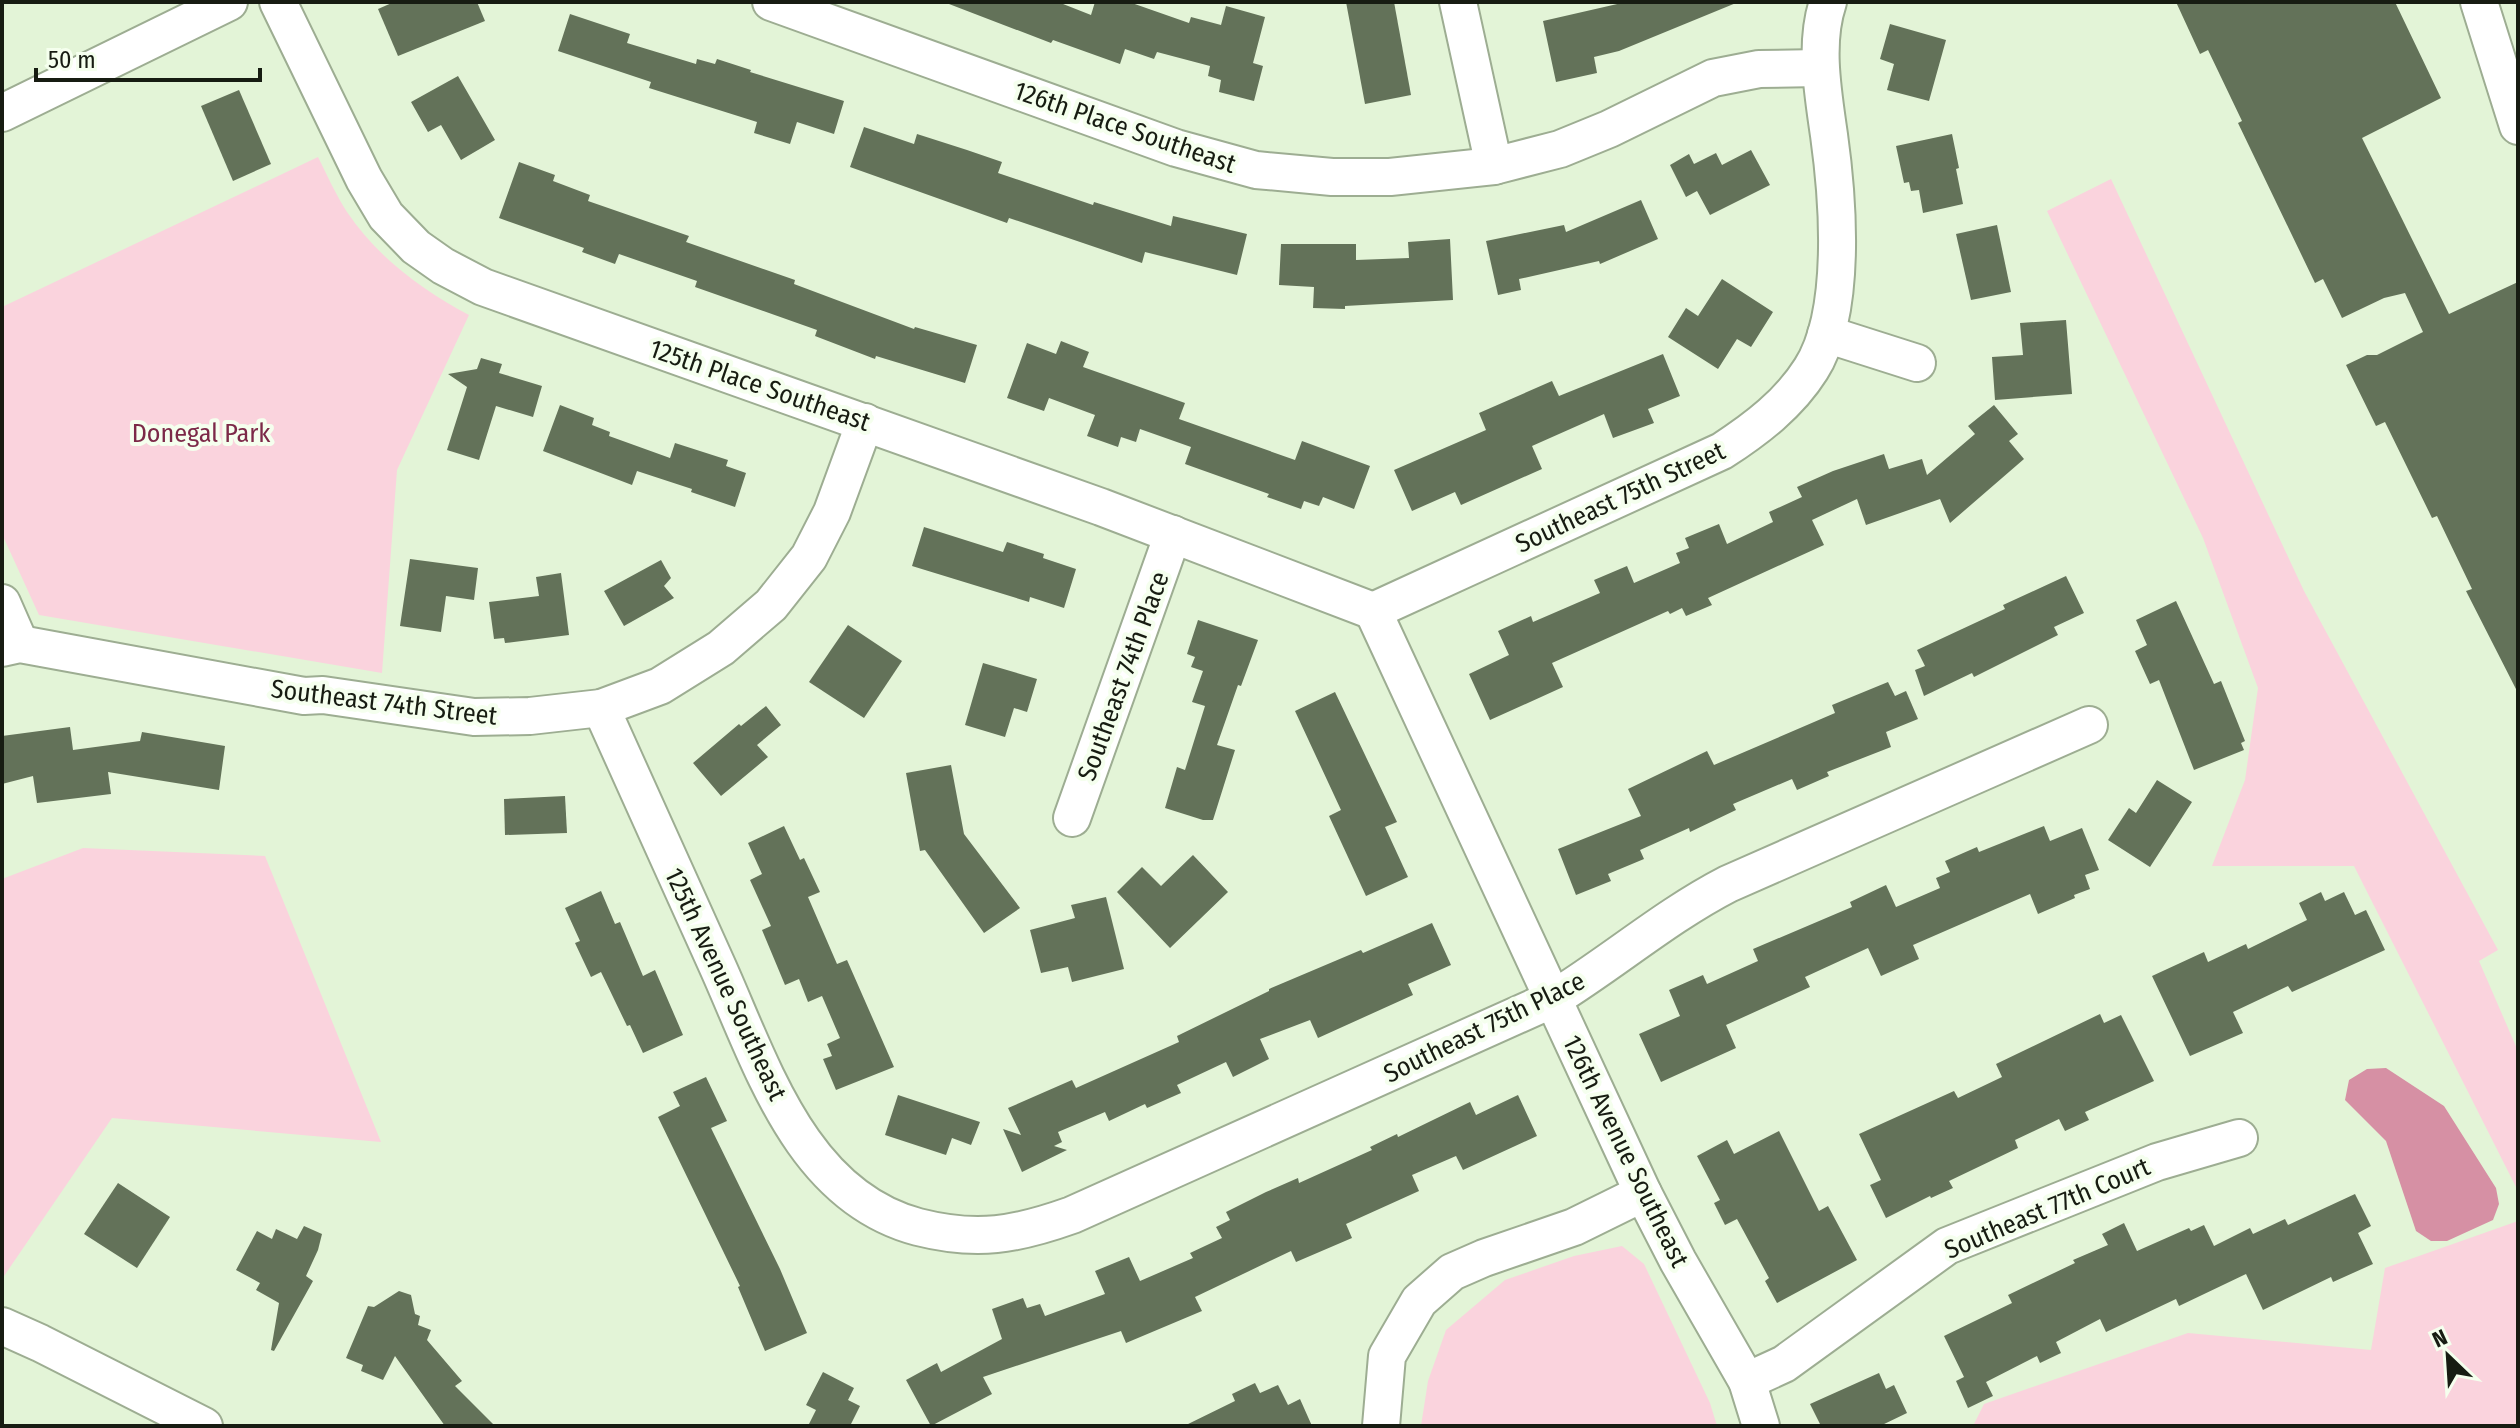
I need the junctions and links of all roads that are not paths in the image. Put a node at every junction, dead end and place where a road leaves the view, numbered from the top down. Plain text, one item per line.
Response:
1 (229, 2) edge
2 (278, 2) edge
3 (771, 2) edge
4 (1458, 2) edge
5 (1828, 2) edge
6 (2479, 2) edge
7 (1820, 68) junction
8 (2, 113) edge
9 (2518, 126) edge
10 (1494, 166) junction
11 (1826, 334) junction
12 (1917, 363) dead end
13 (865, 422) junction
14 (1173, 534) junction
15 (2, 603) edge
16 (1373, 611) junction
17 (11, 646) edge
18 (601, 708) junction
19 (2089, 725) dead end
20 (1072, 818) dead end
21 (1553, 999) junction
22 (2239, 1138) dead end
23 (1643, 1193) junction
24 (900, 1222) joint
25 (2, 1326) edge
26 (1747, 1381) junction
27 (204, 1426) edge
28 (1381, 1426) edge
29 (1761, 1426) edge

1 - 8 street
2 - 13 street, 125th Place Southeast
3 - 10 street, 126th Place Southeast
4 - 10 street
5 - 7 street, Southeast 75th Street
6 - 9 street
7 - 10 street
7 - 11 street, Southeast 75th Street
11 - 12 street
11 - 16 street, Southeast 75th Street
13 - 14 street, 125th Place Southeast
13 - 18 street, Southeast 74th Street
14 - 16 street, 125th Place Southeast
14 - 20 street, Southeast 74th Place
15 - 17 street
16 - 21 street, 126th Avenue Southeast
17 - 18 street, Southeast 74th Street
18 - 24 street, 125th Avenue Southeast
19 - 21 street, Southeast 75th Place
21 - 23 street, 126th Avenue Southeast
21 - 24 street, Southeast 75th Place
22 - 26 street, Southeast 77th Court
23 - 26 street, 126th Avenue Southeast
23 - 28 street
25 - 27 street
26 - 29 street, 126th Avenue Southeast

